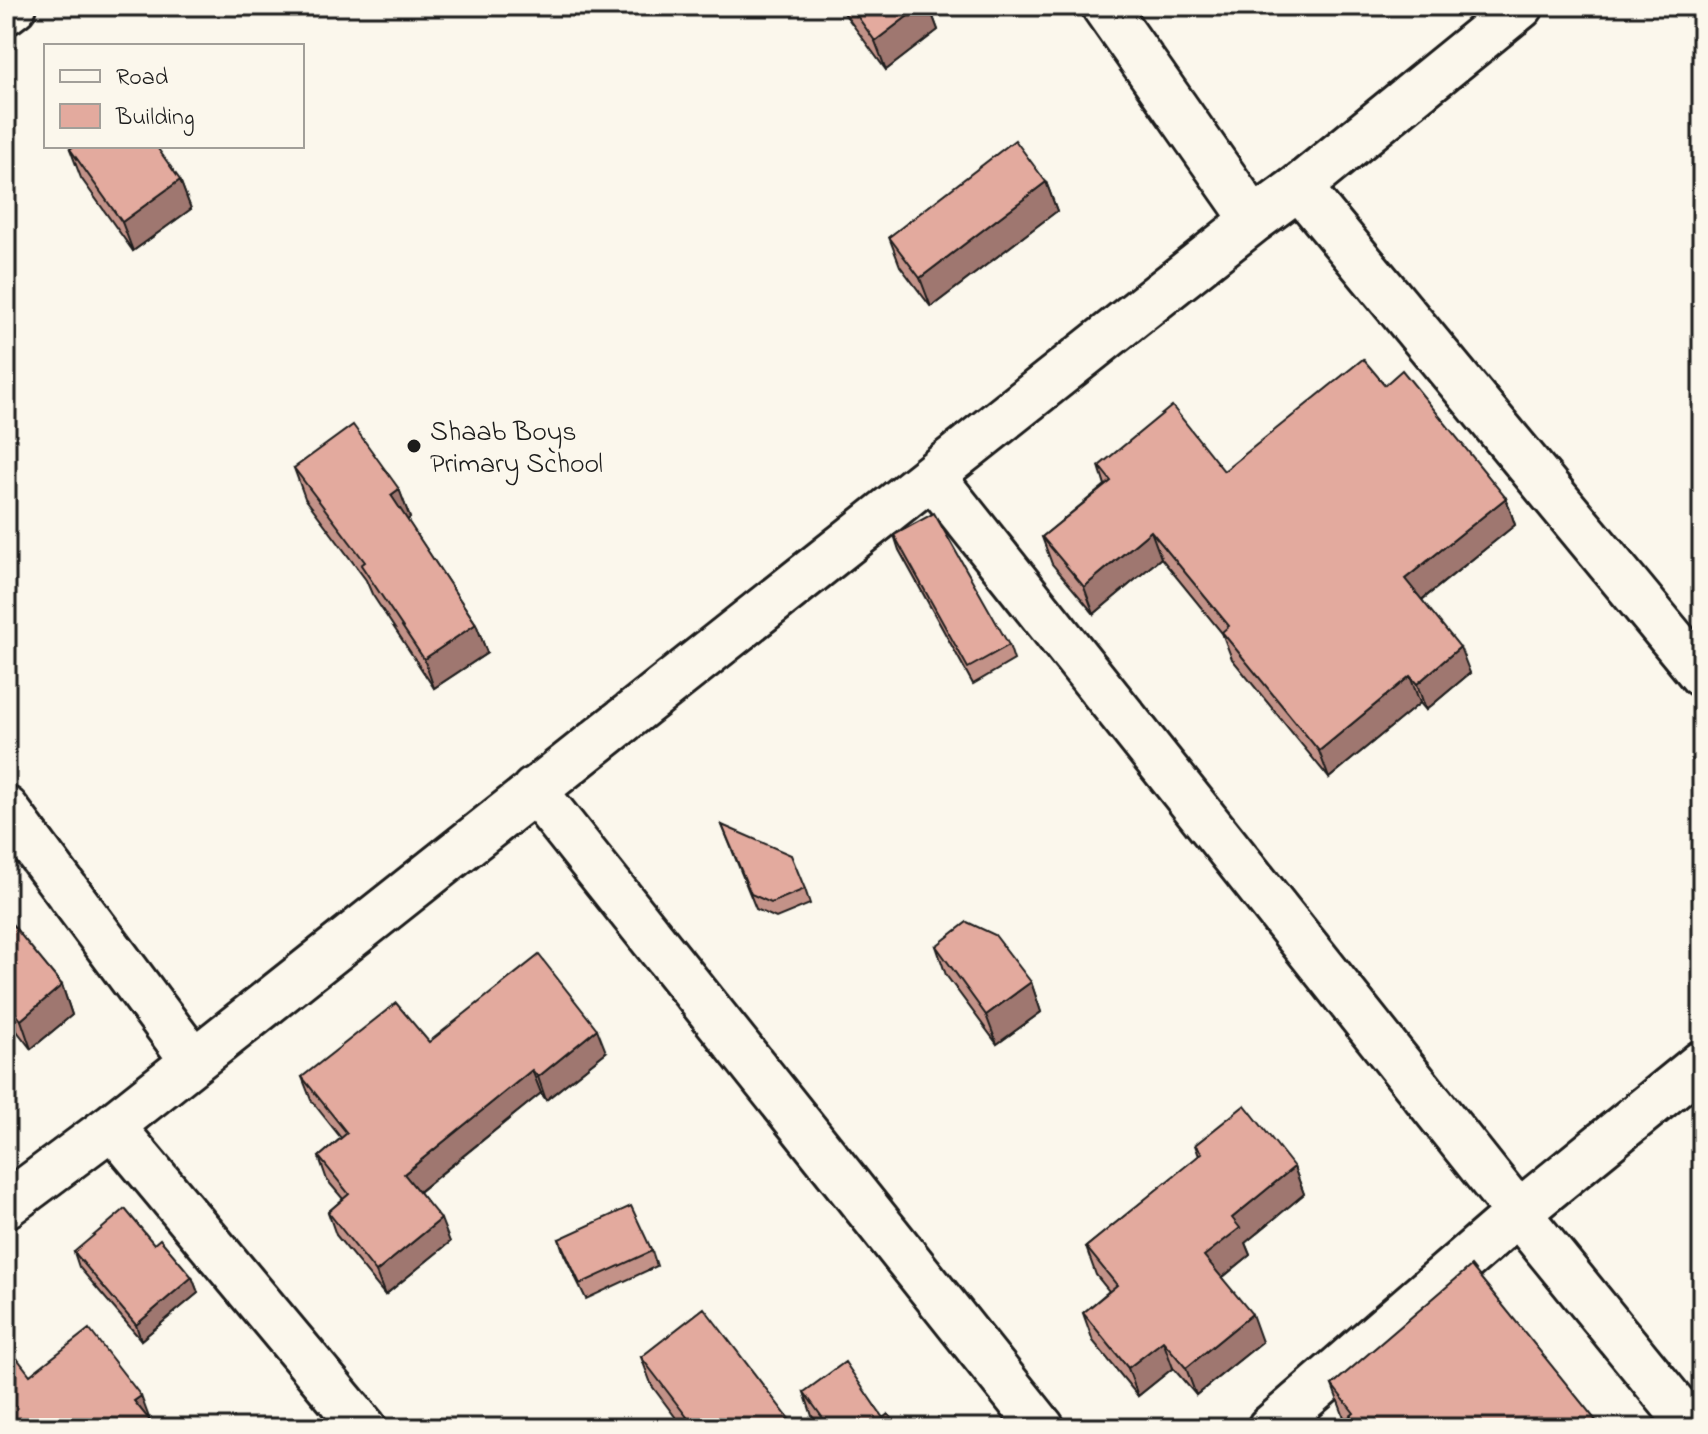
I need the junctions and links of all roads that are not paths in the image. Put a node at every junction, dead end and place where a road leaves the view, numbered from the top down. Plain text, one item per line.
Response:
1 (14, 6) edge
2 (1104, 6) edge
3 (1521, 6) edge
4 (6, 12) edge
5 (1299, 187) junction
6 (1254, 220) junction
7 (933, 477) junction
8 (1702, 675) edge
9 (534, 790) junction
10 (6, 809) edge
11 (192, 1059) junction
12 (1702, 1063) edge
13 (112, 1126) junction
14 (6, 1205) edge
15 (1518, 1213) junction
16 (364, 1428) edge
17 (1042, 1428) edge
18 (1270, 1428) edge
19 (1693, 1428) edge

1 - 4 street
2 - 6 street
3 - 5 street
5 - 6 street
5 - 8 street
6 - 7 street
7 - 9 street
7 - 15 street
9 - 11 street
9 - 17 street
10 - 11 street
11 - 13 street
12 - 15 street
13 - 14 street
13 - 16 street
15 - 18 street
15 - 19 street

